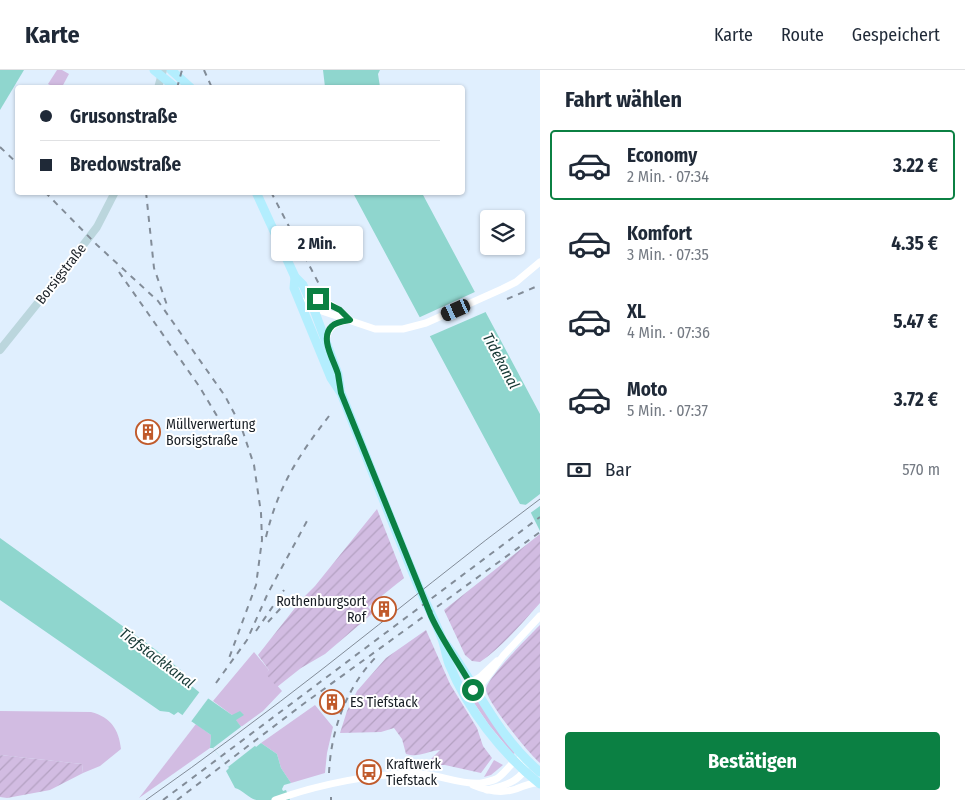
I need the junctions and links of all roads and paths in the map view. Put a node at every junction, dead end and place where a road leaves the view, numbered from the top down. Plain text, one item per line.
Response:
1 (173, 70) edge
2 (160, 72) edge
3 (158, 85) edge
4 (171, 85) edge
5 (172, 85) edge
6 (188, 85) edge
7 (113, 195) edge
8 (257, 195) edge
9 (540, 262) edge
10 (295, 277) junction
11 (311, 303) junction
12 (300, 304) junction
13 (350, 320) junction
14 (326, 341) junction
15 (0, 350) edge
16 (341, 393) junction
17 (540, 616) edge
18 (442, 639) junction
19 (472, 686) junction
20 (463, 691) junction
21 (526, 759) junction
22 (515, 761) junction
23 (525, 771) junction
24 (540, 772) edge
25 (468, 783) junction
26 (539, 783) edge
27 (487, 790) junction
28 (275, 800) edge

1 - 5 main road
1 - 6 main road
2 - 3 main road
2 - 4 main road
7 - 15 main road, Borsigstraße
8 - 10 main road
9 - 13 street
10 - 11 main road
10 - 12 main road
11 - 12 street
11 - 13 street
11 - 14 main road
12 - 16 main road
13 - 14 street
14 - 16 main road
16 - 18 main road
17 - 19 street
18 - 19 main road
18 - 20 main road
19 - 20 street
19 - 21 main road
20 - 22 main road
21 - 22 street
21 - 23 street
21 - 24 main road
22 - 23 main road
22 - 25 street
23 - 26 main road
23 - 27 street
25 - 27 street
25 - 28 street
26 - 27 street

